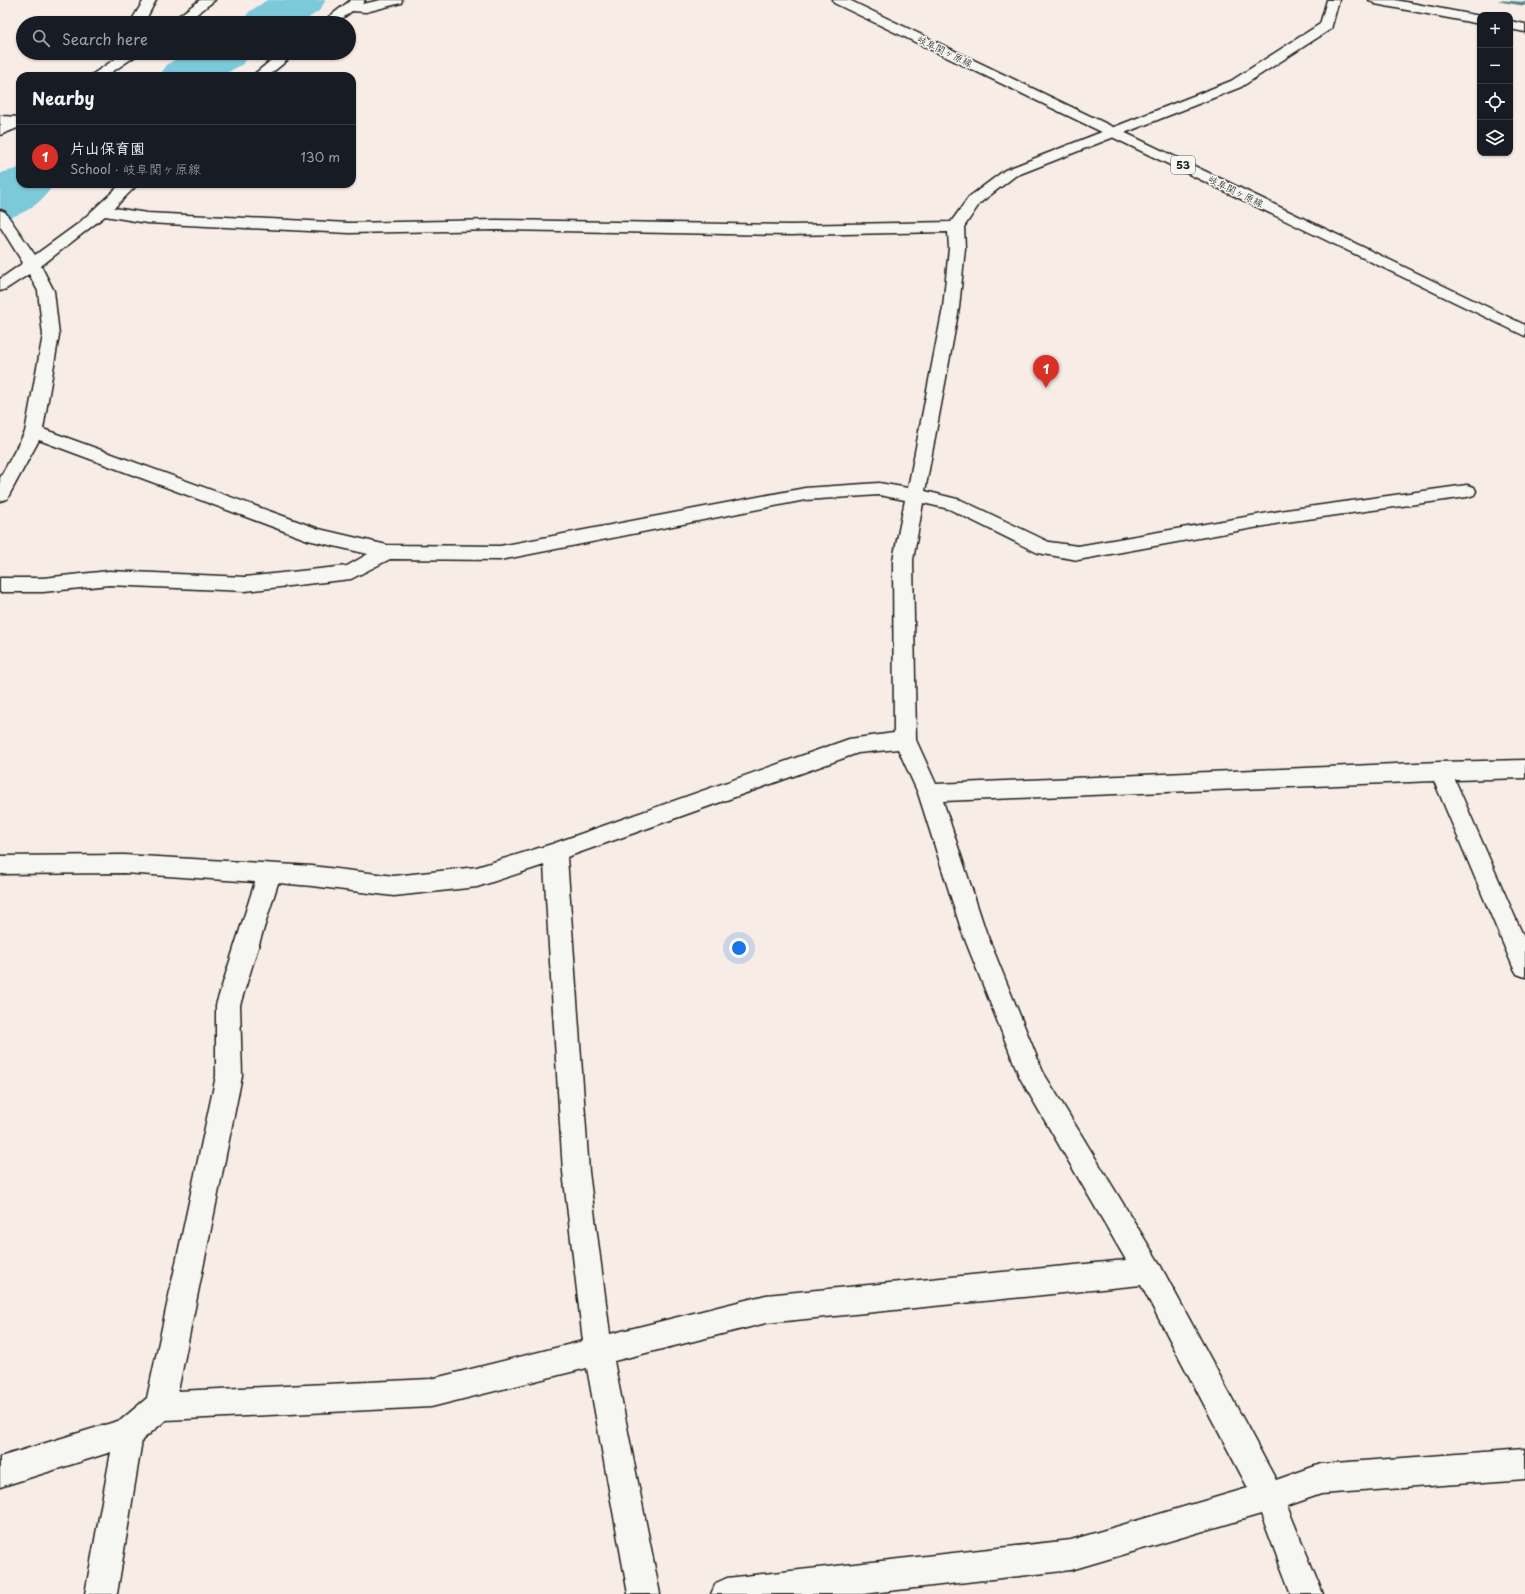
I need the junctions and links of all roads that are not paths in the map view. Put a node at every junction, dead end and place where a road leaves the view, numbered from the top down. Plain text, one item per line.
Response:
1 (150, 0) edge
2 (210, 0) edge
3 (396, 0) edge
4 (839, 0) edge
5 (1333, 0) edge
6 (1374, 0) edge
7 (354, 3) edge
8 (141, 16) edge
9 (186, 16) edge
10 (337, 16) edge
11 (1477, 19) edge
12 (1513, 26) edge
13 (1525, 28) edge
14 (122, 60) edge
15 (280, 60) edge
16 (103, 72) edge
17 (264, 72) edge
18 (0, 120) edge
19 (16, 120) edge
20 (16, 122) edge
21 (0, 131) edge
22 (1114, 132) junction
23 (126, 188) edge
24 (104, 211) junction
25 (0, 215) edge
26 (956, 227) junction
27 (29, 259) junction
28 (0, 286) edge
29 (1525, 331) edge
30 (34, 432) junction
31 (1467, 491) dead end
32 (0, 494) edge
33 (915, 495) junction
34 (387, 552) junction
35 (0, 585) edge
36 (904, 740) junction
37 (1525, 769) edge
38 (1440, 772) junction
39 (929, 793) junction
40 (555, 852) junction
41 (0, 865) edge
42 (270, 874) junction
43 (1525, 967) edge
44 (1148, 1271) junction
45 (598, 1352) junction
46 (160, 1406) junction
47 (129, 1432) junction
48 (1525, 1464) edge
49 (0, 1472) edge
50 (1269, 1496) junction
51 (101, 1594) edge
52 (644, 1594) edge
53 (727, 1594) edge
54 (1307, 1594) edge

1 - 8 street
2 - 9 street
3 - 7 street
4 - 22 street, 岐阜関ヶ原線 / 53
5 - 22 street
6 - 11 street
7 - 10 street
12 - 13 street
14 - 16 street
15 - 17 street
18 - 19 street
20 - 21 street
22 - 26 street
22 - 29 street, 岐阜関ヶ原線 / 53
23 - 24 street
24 - 26 street
24 - 27 street
25 - 27 street
26 - 33 street
27 - 28 street
27 - 30 street
30 - 32 street
30 - 34 street
31 - 33 street
33 - 34 street
33 - 36 street
34 - 35 street
36 - 39 street
36 - 40 street
37 - 38 street
38 - 39 street
38 - 43 street
39 - 44 street
40 - 42 street
40 - 45 street
41 - 42 street
42 - 46 street
44 - 45 street
44 - 50 street
45 - 46 street
45 - 52 street
46 - 47 street
47 - 49 street
47 - 51 street
48 - 50 street
50 - 53 street
50 - 54 street

